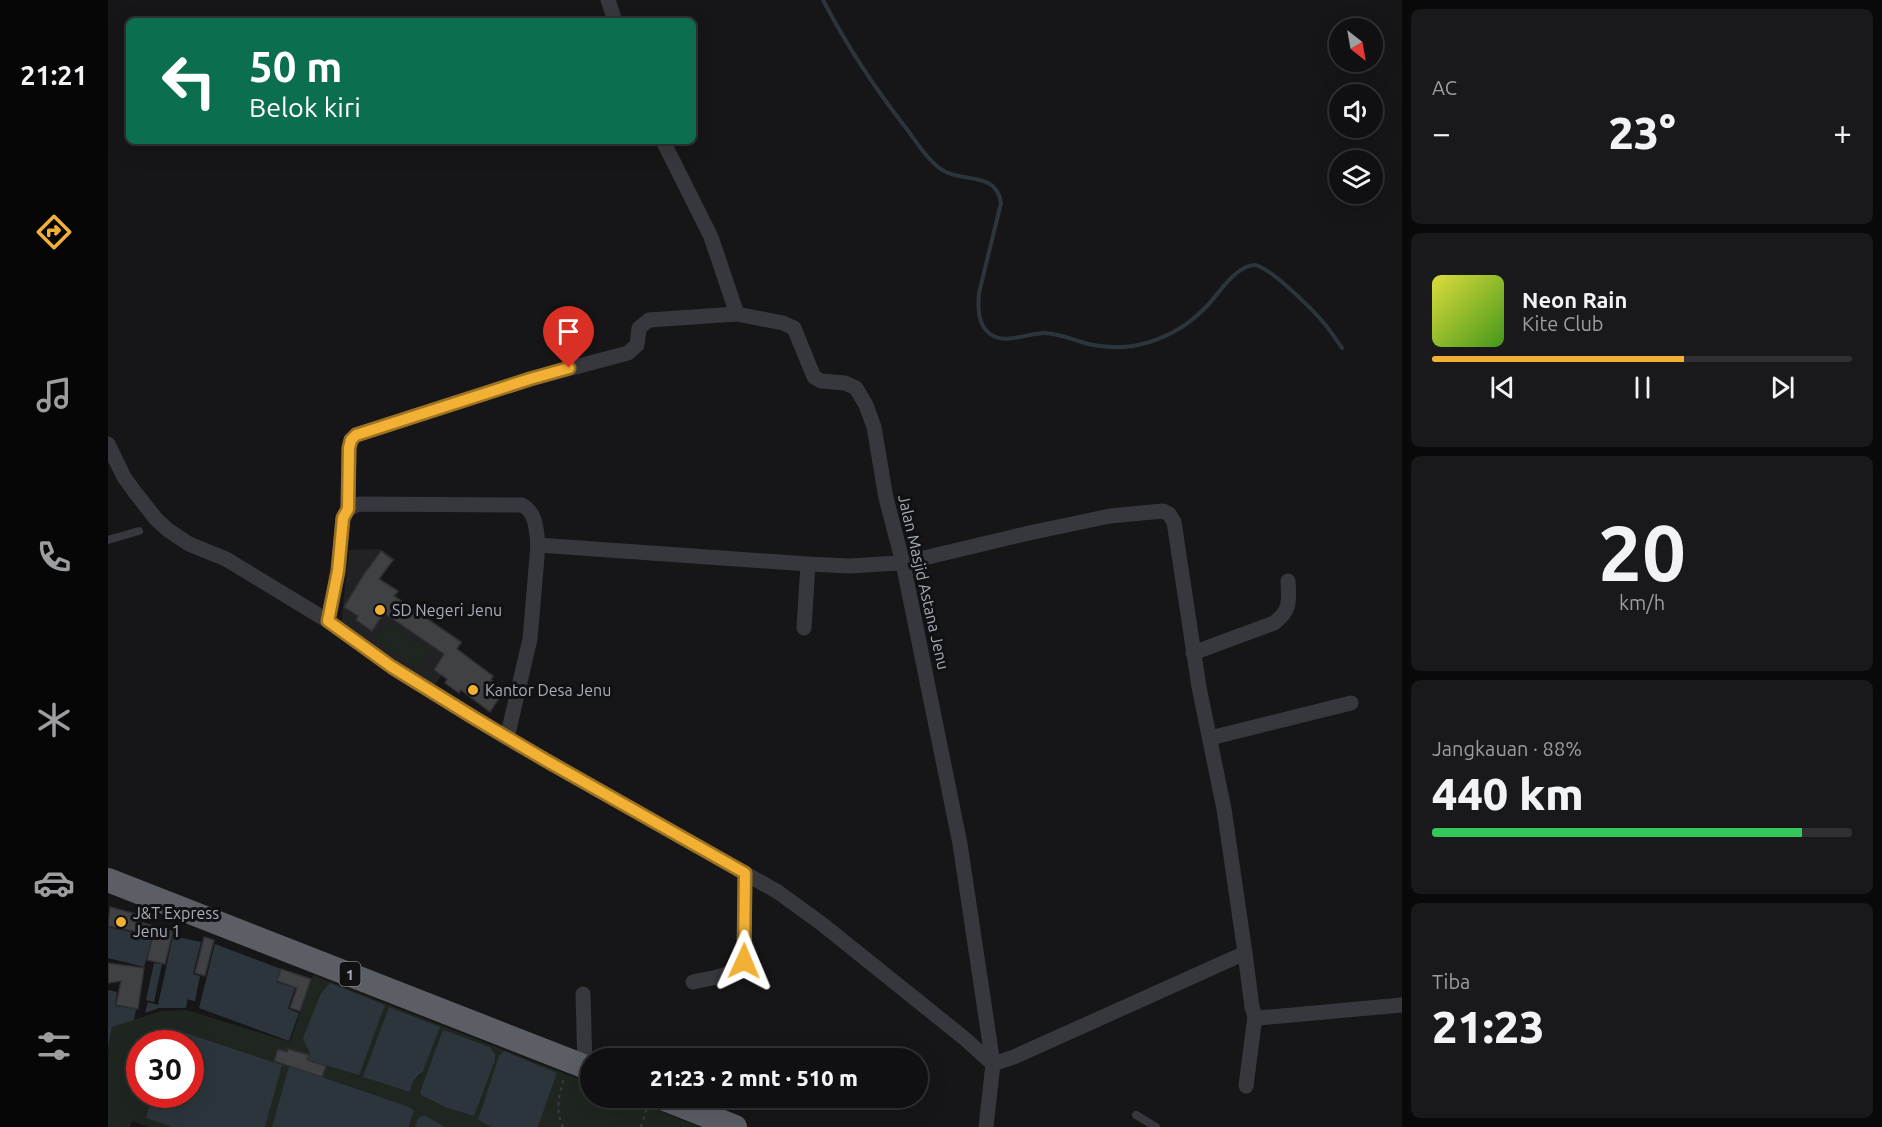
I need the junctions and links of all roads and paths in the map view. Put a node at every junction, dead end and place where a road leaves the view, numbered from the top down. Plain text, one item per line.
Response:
1 (608, 0) edge
2 (614, 18) edge
3 (664, 144) edge
4 (737, 314) junction
5 (108, 444) edge
6 (348, 509) junction
7 (139, 531) dead end
8 (108, 540) edge
9 (538, 545) junction
10 (903, 563) junction
11 (808, 564) junction
12 (1288, 581) dead end
13 (328, 621) junction
14 (804, 628) dead end
15 (1193, 653) junction
16 (1351, 703) dead end
17 (507, 738) junction
18 (1210, 738) junction
19 (745, 873) junction
20 (108, 880) edge
21 (1245, 953) junction
22 (693, 982) dead end
23 (583, 994) dead end
24 (1402, 1005) edge
25 (1255, 1016) junction
26 (582, 1048) edge
27 (993, 1064) junction
28 (580, 1065) edge
29 (580, 1069) edge
30 (1246, 1086) dead end
31 (646, 1108) edge
32 (687, 1108) edge
33 (1136, 1115) dead end
34 (563, 1127) edge
35 (641, 1127) edge
36 (735, 1127) edge
37 (986, 1127) edge
38 (1156, 1127) edge

1 - 2 street
3 - 4 street
4 - 6 street
4 - 10 street, Jalan Masjid Astana Jenu
5 - 13 street
6 - 9 street
6 - 13 street
7 - 8 lane
9 - 11 street
9 - 17 street
10 - 11 street
10 - 15 street
10 - 27 street, Jalan Masjid Astana Jenu
11 - 14 street
12 - 15 street
13 - 17 street
15 - 18 street
16 - 18 street
17 - 19 street
18 - 21 street
19 - 22 street
19 - 27 street
20 - 28 highway, 1
21 - 25 street
21 - 27 street
23 - 26 street
24 - 25 street
25 - 30 street
27 - 37 street, Jalan Masjid Astana Jenu
29 - 34 path
31 - 35 path
32 - 36 highway
33 - 38 lane

